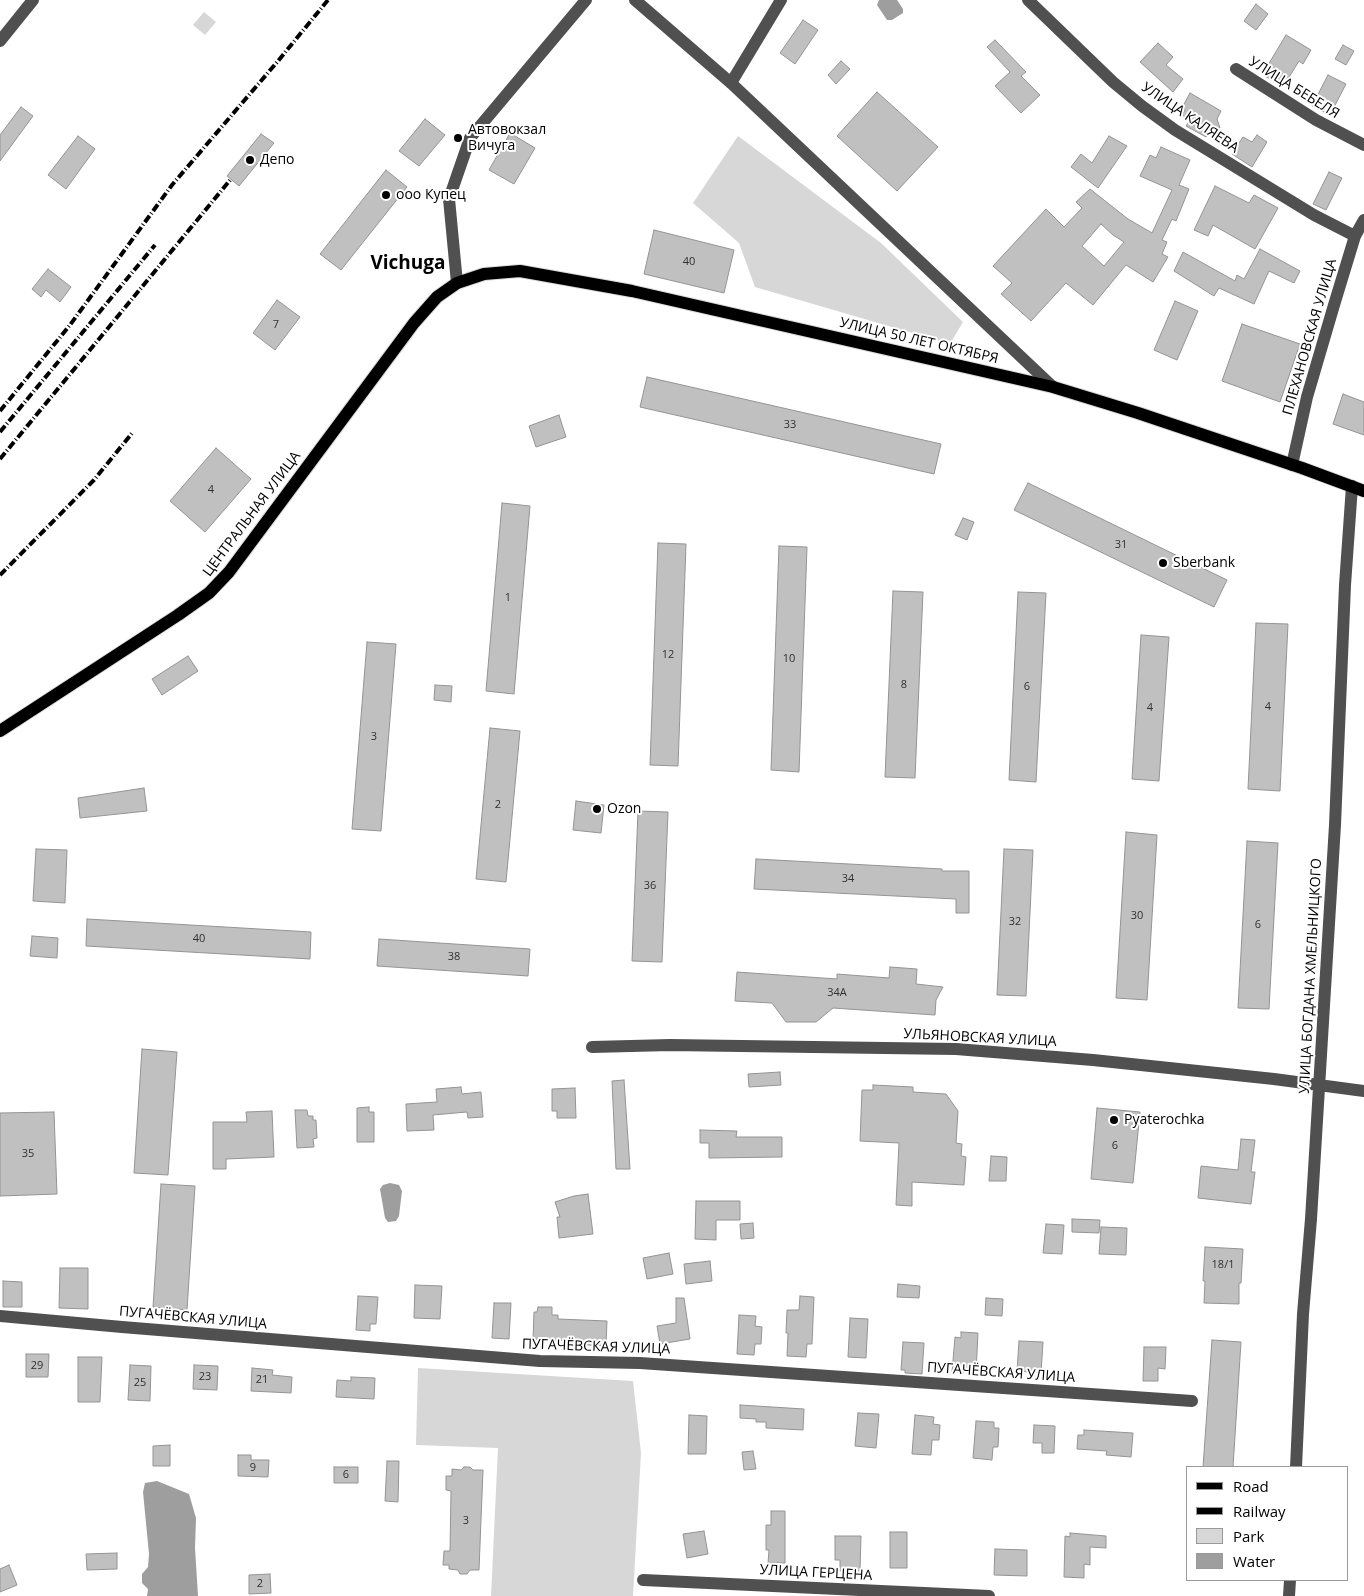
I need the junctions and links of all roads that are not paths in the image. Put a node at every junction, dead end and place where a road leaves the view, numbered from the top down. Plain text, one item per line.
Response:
1 (33, 0) edge
2 (586, 0) edge
3 (635, 0) edge
4 (781, 0) edge
5 (1028, 0) edge
6 (0, 40) edge
7 (1236, 70) dead end
8 (730, 83) junction
9 (1364, 146) edge
10 (1364, 220) edge
11 (1355, 236) junction
12 (457, 283) junction
13 (1052, 387) junction
14 (1292, 465) junction
15 (1352, 486) junction
16 (1364, 491) edge
17 (0, 731) edge
18 (592, 1047) dead end
19 (1319, 1086) junction
20 (1364, 1091) edge
21 (0, 1316) edge
22 (1192, 1402) dead end
23 (1296, 1466) edge
24 (643, 1580) dead end
25 (1290, 1581) edge
26 (989, 1596) edge
27 (1289, 1596) edge

1 - 6 street
2 - 12 street
3 - 8 street
4 - 8 street
5 - 11 street, УЛИЦА КАЛЯЕВА
7 - 9 street, УЛИЦА БЕБЕЛЯ
8 - 13 street
10 - 11 street, ПЛЕХАНОВСКАЯ УЛИЦА
11 - 14 street, ПЛЕХАНОВСКАЯ УЛИЦА
12 - 13 main road, УЛИЦА 50 ЛЕТ ОКТЯБРЯ
12 - 17 main road, ЦЕНТРАЛЬНАЯ УЛИЦА
13 - 14 main road, УЛИЦА 50 ЛЕТ ОКТЯБРЯ
14 - 15 main road, УЛИЦА 50 ЛЕТ ОКТЯБРЯ
15 - 16 main road, УЛИЦА 50 ЛЕТ ОКТЯБРЯ
15 - 19 street, УЛИЦА БОГДАНА ХМЕЛЬНИЦКОГО
18 - 19 street, УЛЬЯНОВСКАЯ УЛИЦА
19 - 20 street, УЛЬЯНОВСКАЯ УЛИЦА
19 - 23 street, УЛИЦА БОГДАНА ХМЕЛЬНИЦКОГО
21 - 22 street, ПУГАЧЁВСКАЯ УЛИЦА
24 - 26 street, УЛИЦА ГЕРЦЕНА
25 - 27 street

